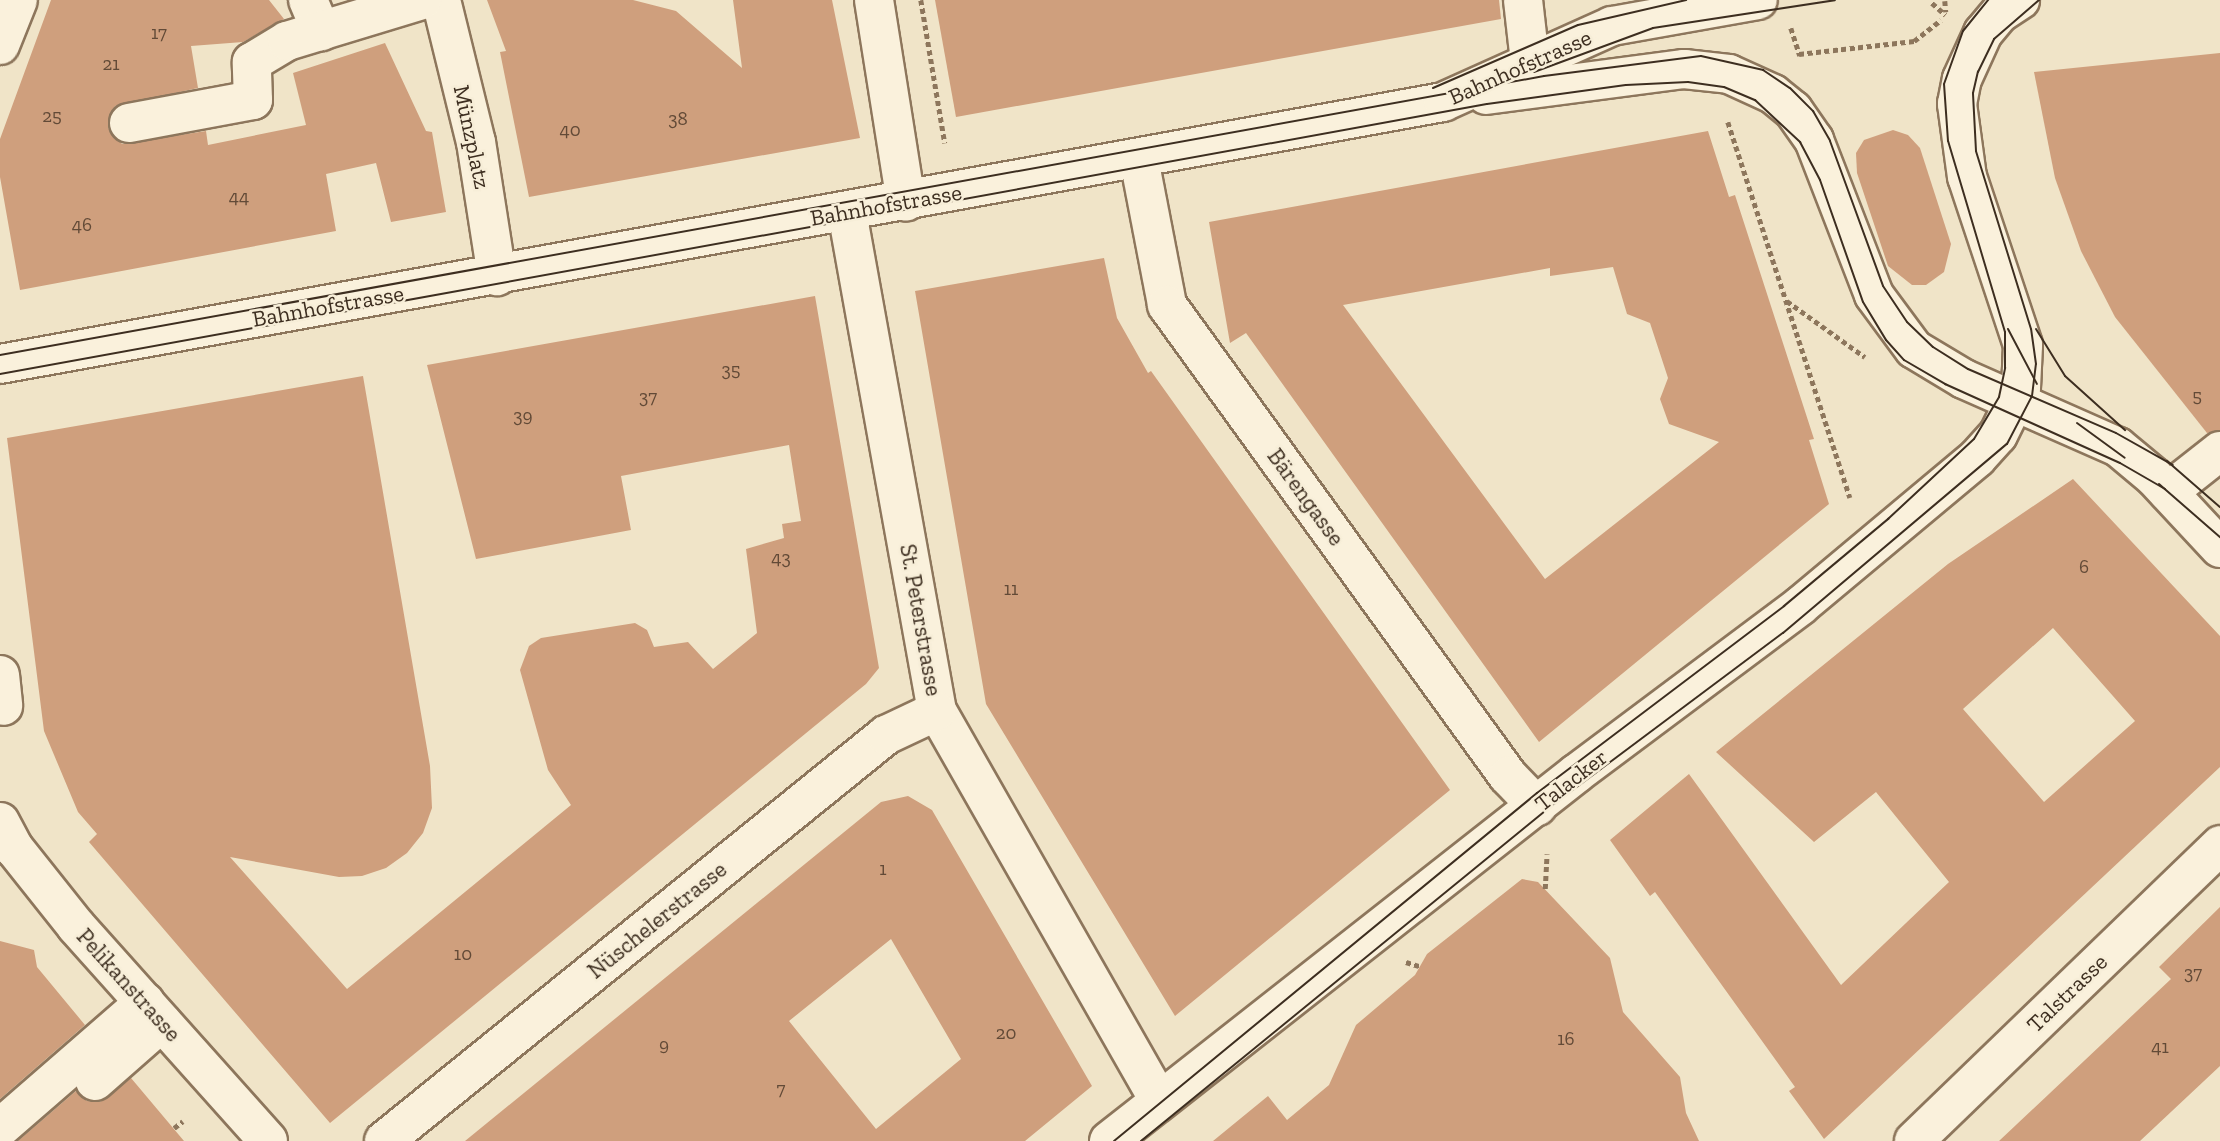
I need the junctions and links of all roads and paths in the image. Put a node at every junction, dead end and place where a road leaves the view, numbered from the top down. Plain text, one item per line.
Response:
1 (18, 0) edge
2 (422, 0) edge
3 (441, 0) edge
4 (874, 0) edge
5 (921, 0) edge
6 (1523, 0) edge
7 (2020, 0) edge
8 (1773, 10) edge
9 (314, 15) edge
10 (1947, 16) dead end
11 (0, 45) edge
12 (1799, 54) junction
13 (1530, 61) junction
14 (1802, 64) dead end
15 (1443, 102) junction
16 (1725, 111) dead end
17 (129, 123) dead end
18 (945, 144) dead end
19 (1139, 159) junction
20 (906, 201) junction
21 (847, 212) junction
22 (498, 276) junction
23 (0, 364) edge
24 (2016, 403) junction
25 (2220, 451) edge
26 (2168, 492) junction
27 (1850, 498) dead end
28 (2220, 548) edge
29 (937, 711) junction
30 (1537, 806) junction
31 (0, 822) edge
32 (2220, 845) edge
33 (1547, 854) dead end
34 (1545, 889) dead end
35 (154, 1012) junction
36 (95, 1081) dead end
37 (1159, 1100) junction
38 (183, 1121) dead end
39 (0, 1128) edge
40 (174, 1128) dead end
41 (268, 1141) edge
42 (384, 1141) edge
43 (1109, 1141) edge
44 (1914, 1141) edge

1 - 11 street
2 - 9 street
3 - 22 street, Münzplatz
4 - 20 street
5 - 18 path
6 - 13 street
7 - 24 street
8 - 12 path
8 - 13 street, Bahnhofstrasse
9 - 17 street
10 - 12 path
12 - 14 path
13 - 15 street, Bahnhofstrasse
15 - 19 street, Bahnhofstrasse
15 - 24 street
16 - 27 path
19 - 20 street, Bahnhofstrasse
19 - 30 street, Bärengasse
20 - 21 street, Bahnhofstrasse
21 - 22 street, Bahnhofstrasse
21 - 29 street, St. Peterstrasse
22 - 23 street, Bahnhofstrasse
24 - 26 street
24 - 30 street, Talacker
25 - 26 street
26 - 28 street
29 - 37 street, St. Peterstrasse
29 - 42 street, Nüschelerstrasse
30 - 37 street, Talacker
31 - 35 street, Pelikanstrasse
32 - 44 street, Talstrasse
33 - 34 path
35 - 36 street
35 - 39 street
35 - 41 street, Pelikanstrasse
37 - 43 street, Talacker
38 - 40 path

